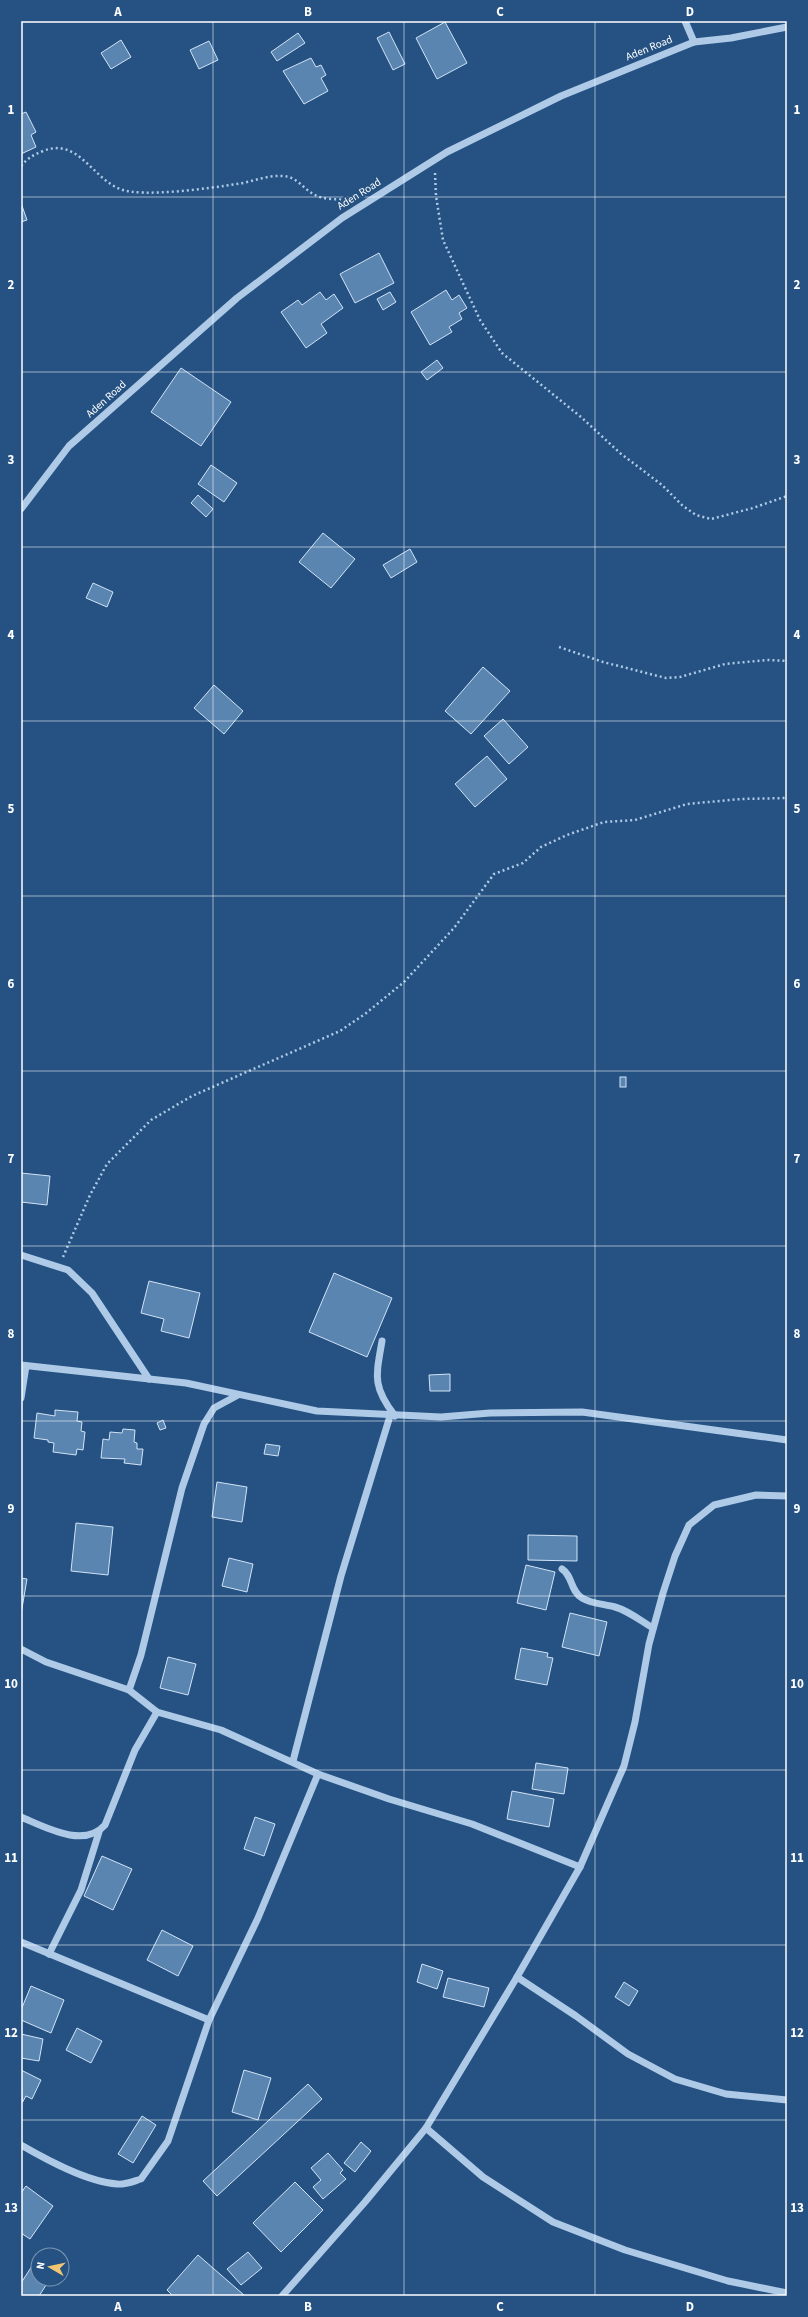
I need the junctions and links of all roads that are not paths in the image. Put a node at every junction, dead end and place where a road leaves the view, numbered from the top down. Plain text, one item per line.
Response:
1 (685, 21) edge
2 (787, 27) edge
3 (694, 42) junction
4 (21, 509) edge
5 (21, 1256) edge
6 (382, 1341) dead end
7 (24, 1365) edge
8 (149, 1379) junction
9 (238, 1395) junction
10 (21, 1398) edge
11 (393, 1416) junction
12 (787, 1440) edge
13 (787, 1496) edge
14 (562, 1569) dead end
15 (653, 1628) junction
16 (21, 1649) edge
17 (129, 1690) junction
18 (157, 1712) junction
19 (293, 1761) junction
20 (318, 1774) junction
21 (21, 1817) edge
22 (99, 1832) junction
23 (580, 1867) junction
24 (21, 1942) edge
25 (49, 1954) junction
26 (517, 1977) junction
27 (209, 2020) junction
28 (787, 2100) edge
29 (426, 2128) junction
30 (21, 2145) edge
31 (787, 2293) edge
32 (282, 2296) edge

1 - 3 street
2 - 3 street, Aden Road
3 - 4 street, Aden Road
5 - 8 street
6 - 11 street
7 - 8 street
7 - 10 street
8 - 9 street
9 - 11 street
9 - 17 street
11 - 12 street
11 - 19 street
13 - 15 street
14 - 15 street
15 - 23 street
16 - 17 street
17 - 18 street
18 - 19 street
18 - 22 street
19 - 20 street
20 - 23 street
20 - 27 street
21 - 22 street
22 - 25 street
23 - 26 street
24 - 25 street
25 - 27 street
26 - 28 street
26 - 29 street
27 - 30 street
29 - 31 street
29 - 32 street

